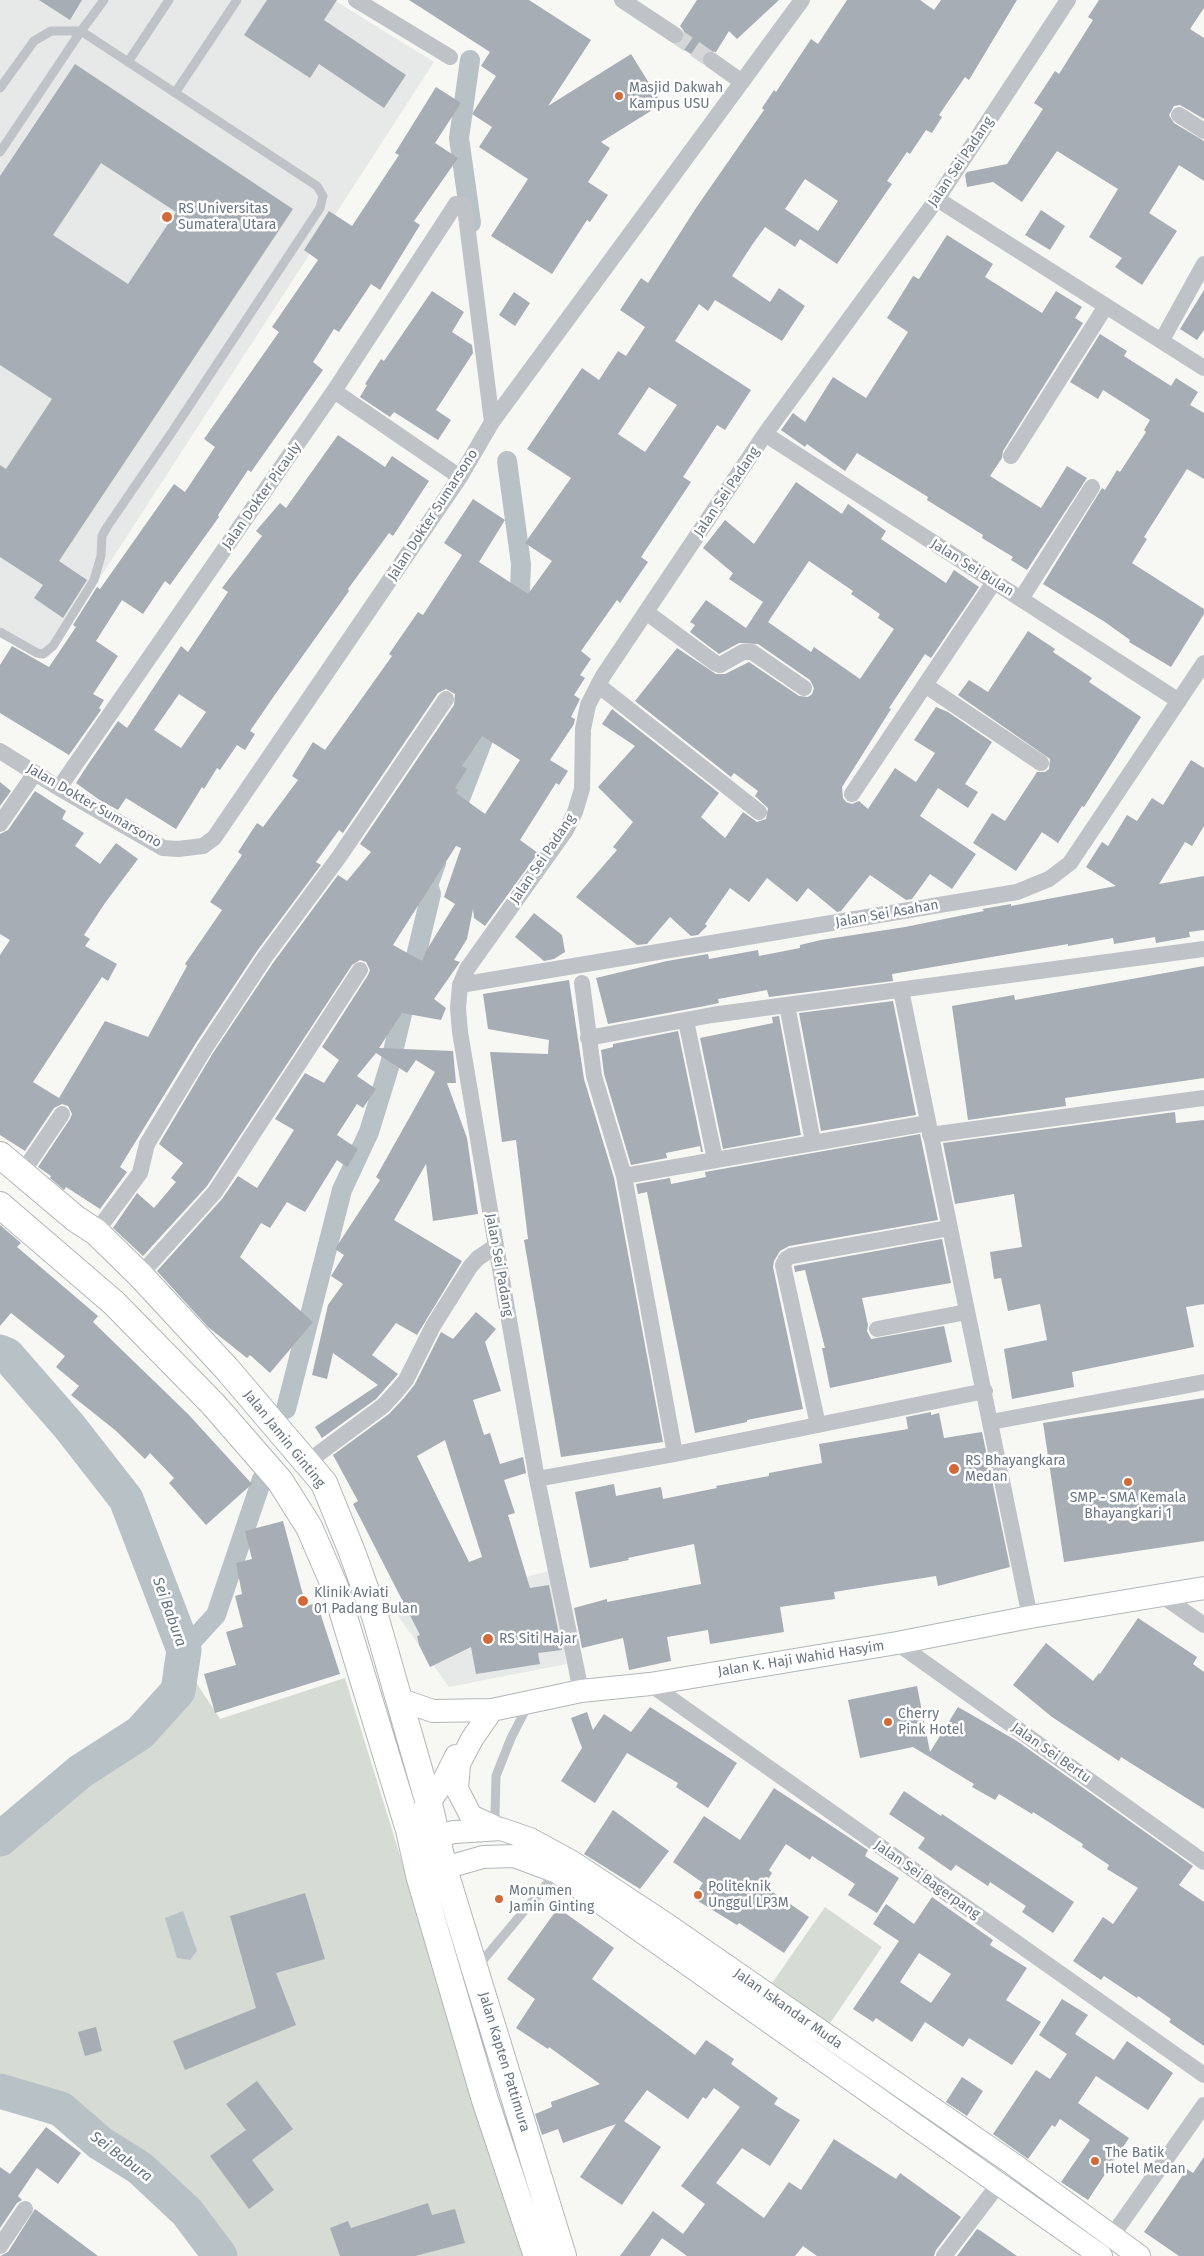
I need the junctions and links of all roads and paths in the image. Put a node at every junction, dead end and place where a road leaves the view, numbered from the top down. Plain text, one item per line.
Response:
1 (104, 0) edge
2 (169, 0) edge
3 (237, 0) edge
4 (356, 0) edge
5 (622, 0) edge
6 (802, 0) edge
7 (1068, 0) edge
8 (81, 31) junction
9 (675, 35) tunnel mouth
10 (450, 57) dead end
11 (711, 60) tunnel mouth
12 (128, 62) junction
13 (742, 82) junction
14 (0, 88) edge
15 (175, 93) junction
16 (1179, 114) dead end
17 (1204, 131) edge
18 (0, 152) edge
19 (937, 199) junction
20 (1204, 264) edge
21 (1106, 306) junction
22 (1162, 340) junction
23 (1204, 368) edge
24 (334, 391) junction
25 (492, 422) junction
26 (765, 434) junction
27 (1011, 456) dead end
28 (460, 477) junction
29 (1092, 487) dead end
30 (994, 582) junction
31 (1021, 599) junction
32 (646, 612) junction
33 (0, 632) edge
34 (1204, 664) edge
35 (598, 685) junction
36 (925, 685) junction
37 (804, 688) dead end
38 (446, 699) dead end
39 (1179, 701) junction
40 (0, 751) edge
41 (1042, 763) dead end
42 (35, 773) junction
43 (59, 788) junction
44 (852, 794) dead end
45 (759, 812) dead end
46 (0, 824) edge
47 (1204, 949) edge
48 (360, 970) dead end
49 (582, 982) dead end
50 (460, 985) junction
51 (901, 990) junction
52 (788, 1005) junction
53 (686, 1021) junction
54 (588, 1038) junction
55 (1204, 1098) edge
56 (62, 1114) dead end
57 (929, 1129) junction
58 (813, 1142) junction
59 (0, 1154) edge
60 (715, 1159) junction
61 (22, 1173) junction
62 (624, 1176) junction
63 (0, 1205) edge
64 (949, 1228) junction
65 (96, 1232) junction
66 (496, 1246) junction
67 (140, 1275) junction
68 (114, 1303) junction
69 (967, 1312) junction
70 (876, 1329) dead end
71 (1204, 1382) edge
72 (984, 1391) junction
73 (991, 1422) junction
74 (818, 1425) junction
75 (675, 1454) junction
76 (306, 1463) junction
77 (537, 1479) junction
78 (1204, 1588) edge
79 (1161, 1595) junction
80 (1030, 1617) junction
81 (1204, 1626) edge
82 (897, 1644) junction
83 (650, 1684) junction
84 (581, 1691) junction
85 (398, 1699) junction
86 (531, 1700) junction
87 (492, 1710) junction
88 (429, 1804) junction
89 (500, 1829) junction
90 (418, 1836) junction
91 (1204, 1862) edge
92 (432, 1872) junction
93 (557, 1872) junction
94 (476, 1970) junction
95 (1204, 2075) edge
96 (1204, 2105) edge
97 (947, 2119) junction
98 (935, 2140) junction
99 (998, 2185) junction
100 (24, 2210) dead end
101 (1112, 2236) junction
102 (0, 2246) edge
103 (538, 2256) edge
104 (563, 2256) edge
105 (944, 2256) edge
106 (1101, 2256) edge
107 (1139, 2256) edge

1 - 8 lane
2 - 12 lane
3 - 15 lane
4 - 10 street
5 - 9 street
6 - 13 street, Jalan Dokter Sumarsono
7 - 19 street, Jalan Sei Padang
8 - 12 lane
8 - 14 lane
8 - 18 lane
11 - 13 street
12 - 15 lane
13 - 25 street, Jalan Dokter Sumarsono
15 - 33 lane
16 - 17 street
19 - 21 street
19 - 26 street, Jalan Sei Padang
20 - 22 street
21 - 22 street
21 - 27 street
22 - 23 street
24 - 25 street, Jalan Dokter Picauly
24 - 28 street
24 - 43 street, Jalan Dokter Picauly
25 - 28 street, Jalan Dokter Sumarsono
26 - 30 street, Jalan Sei Bulan
26 - 32 street, Jalan Sei Padang
28 - 43 street, Jalan Dokter Sumarsono
29 - 31 street
30 - 31 street, Jalan Sei Bulan
30 - 36 street
31 - 39 street, Jalan Sei Bulan
32 - 35 street, Jalan Sei Padang
32 - 37 street
34 - 39 street, Jalan Sei Asahan
35 - 45 street
35 - 50 street, Jalan Sei Padang
36 - 41 street
36 - 44 street
38 - 65 street
39 - 50 street, Jalan Sei Asahan
40 - 42 street, Jalan Dokter Sumarsono
42 - 43 street, Jalan Dokter Sumarsono
42 - 46 street
47 - 51 street
48 - 67 street
49 - 54 street
50 - 66 street, Jalan Sei Padang
51 - 52 street
51 - 57 street
52 - 53 street
52 - 58 street
53 - 54 street
53 - 60 street
54 - 62 street
55 - 57 street
56 - 61 street
57 - 58 street
57 - 64 street
58 - 60 street
59 - 61 main road, Jalan Jamin Ginting
60 - 62 street
61 - 65 main road, Jalan Jamin Ginting
62 - 75 street
63 - 68 main road, Jalan Jamin Ginting
64 - 69 street
64 - 74 street
65 - 67 main road, Jalan Jamin Ginting
66 - 76 street
66 - 77 street, Jalan Sei Padang
67 - 68 main road
67 - 76 main road, Jalan Jamin Ginting
68 - 90 main road, Jalan Jamin Ginting
69 - 70 street
69 - 72 street
71 - 73 street
72 - 73 street
72 - 74 street
73 - 80 street
74 - 75 street
75 - 77 street
76 - 85 main road, Jalan Jamin Ginting
77 - 84 street, Jalan Sei Padang
78 - 79 main road, Jalan K. Haji Wahid Hasyim
79 - 80 main road, Jalan K. Haji Wahid Hasyim
79 - 81 street
80 - 82 main road, Jalan K. Haji Wahid Hasyim
82 - 83 main road, Jalan K. Haji Wahid Hasyim
82 - 91 street, Jalan Sei Bertu
83 - 84 main road, Jalan K. Haji Wahid Hasyim
83 - 95 street, Jalan Sei Bagerpang
84 - 86 main road, Jalan K. Haji Wahid Hasyim
85 - 87 main road, Jalan K. Haji Wahid Hasyim
85 - 88 main road, Jalan Jamin Ginting
86 - 87 main road, Jalan K. Haji Wahid Hasyim
86 - 89 lane
87 - 88 main road
87 - 89 main road
88 - 90 main road, Jalan Jamin Ginting
89 - 90 main road, Jalan Iskandar Muda
89 - 97 main road, Jalan Iskandar Muda
90 - 92 main road, Jalan Jamin Ginting
92 - 93 main road, Jalan Iskandar Muda
92 - 94 main road, Jalan Kapten Pattimura
92 - 103 main road, Jalan Kapten Pattimura
93 - 94 lane
93 - 98 main road, Jalan Iskandar Muda
94 - 104 main road, Jalan Kapten Pattimura
96 - 101 street
97 - 98 main road
97 - 101 main road, Jalan Iskandar Muda
98 - 99 main road, Jalan Iskandar Muda
99 - 105 street
99 - 106 main road, Jalan Iskandar Muda
100 - 102 street
101 - 107 main road, Jalan Iskandar Muda

